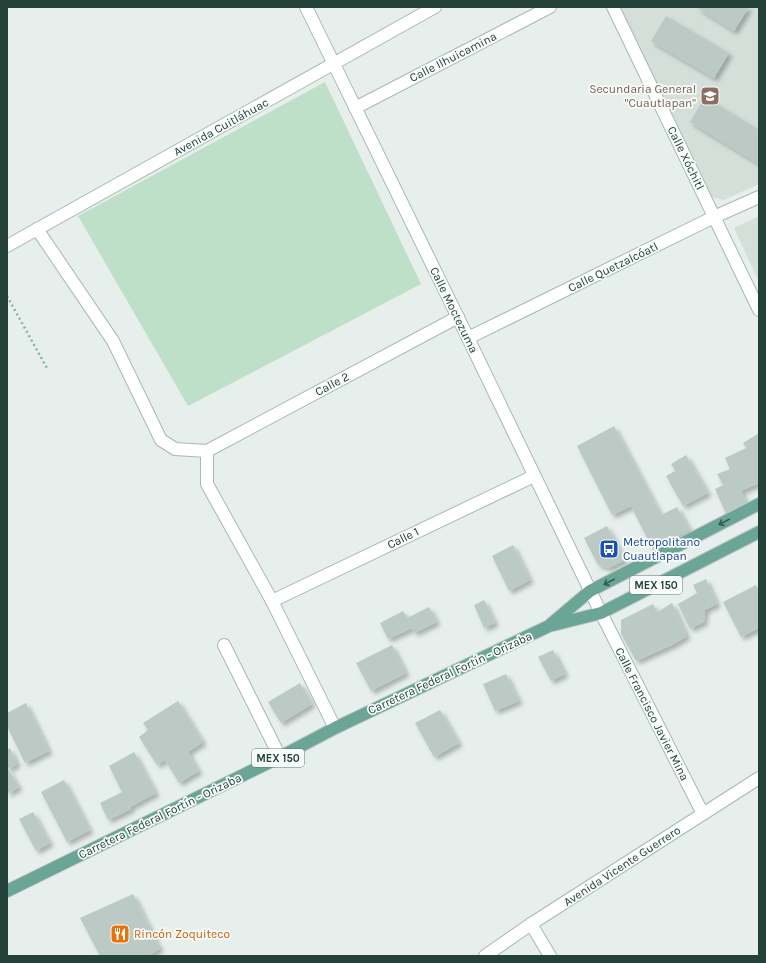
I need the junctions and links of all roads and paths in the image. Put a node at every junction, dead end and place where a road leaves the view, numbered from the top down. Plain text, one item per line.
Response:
1 (306, 7) edge
2 (436, 7) edge
3 (550, 7) edge
4 (613, 7) edge
5 (334, 64) junction
6 (355, 108) junction
7 (759, 197) edge
8 (714, 217) junction
9 (37, 229) junction
10 (7, 246) edge
11 (7, 296) edge
12 (759, 310) edge
13 (458, 317) junction
14 (468, 338) junction
15 (48, 370) dead end
16 (207, 451) junction
17 (534, 476) junction
18 (759, 504) edge
19 (759, 532) edge
20 (590, 591) junction
21 (272, 601) junction
22 (601, 613) junction
23 (549, 626) junction
24 (224, 645) dead end
25 (335, 728) junction
26 (280, 757) junction
27 (759, 778) edge
28 (703, 814) junction
29 (7, 891) edge
30 (531, 924) junction
31 (485, 956) edge
32 (550, 956) edge

1 - 5 street, Calle Moctezuma
2 - 5 street, Avenida Cuitláhuac
3 - 6 street, Calle Ilhuicamina
4 - 8 street, Calle Xóchitl
5 - 6 street, Calle Moctezuma
5 - 9 street, Avenida Cuitláhuac
6 - 13 street, Calle Moctezuma
7 - 8 street, Calle Quetzalcóatl
8 - 12 street, Calle Xóchitl
8 - 14 street, Calle Quetzalcóatl
9 - 10 street, Avenida Cuitláhuac
9 - 16 street
11 - 15 path
13 - 14 street, Calle Moctezuma
13 - 16 street, Calle 2
14 - 17 street, Calle Moctezuma
16 - 21 street
17 - 20 street, Calle Moctezuma
17 - 21 street, Calle 1
18 -> 20 main road, MEX 150
19 - 22 main road, MEX 150
20 - 22 street, Calle Moctezuma
20 - 23 main road, MEX 150
21 - 25 street
22 - 23 main road, MEX 150
22 - 28 street, Calle Francisco Javier Mina
23 - 25 main road, Carretera Federal Fortín - Orizaba / MEX 150
24 - 26 street
25 - 26 main road, Carretera Federal Fortín - Orizaba / MEX 150
26 - 29 main road, Carretera Federal Fortín - Orizaba / MEX 150
27 - 28 street, Avenida Vicente Guerrero
28 - 30 street, Avenida Vicente Guerrero
30 - 31 street, Avenida Vicente Guerrero
30 - 32 street

